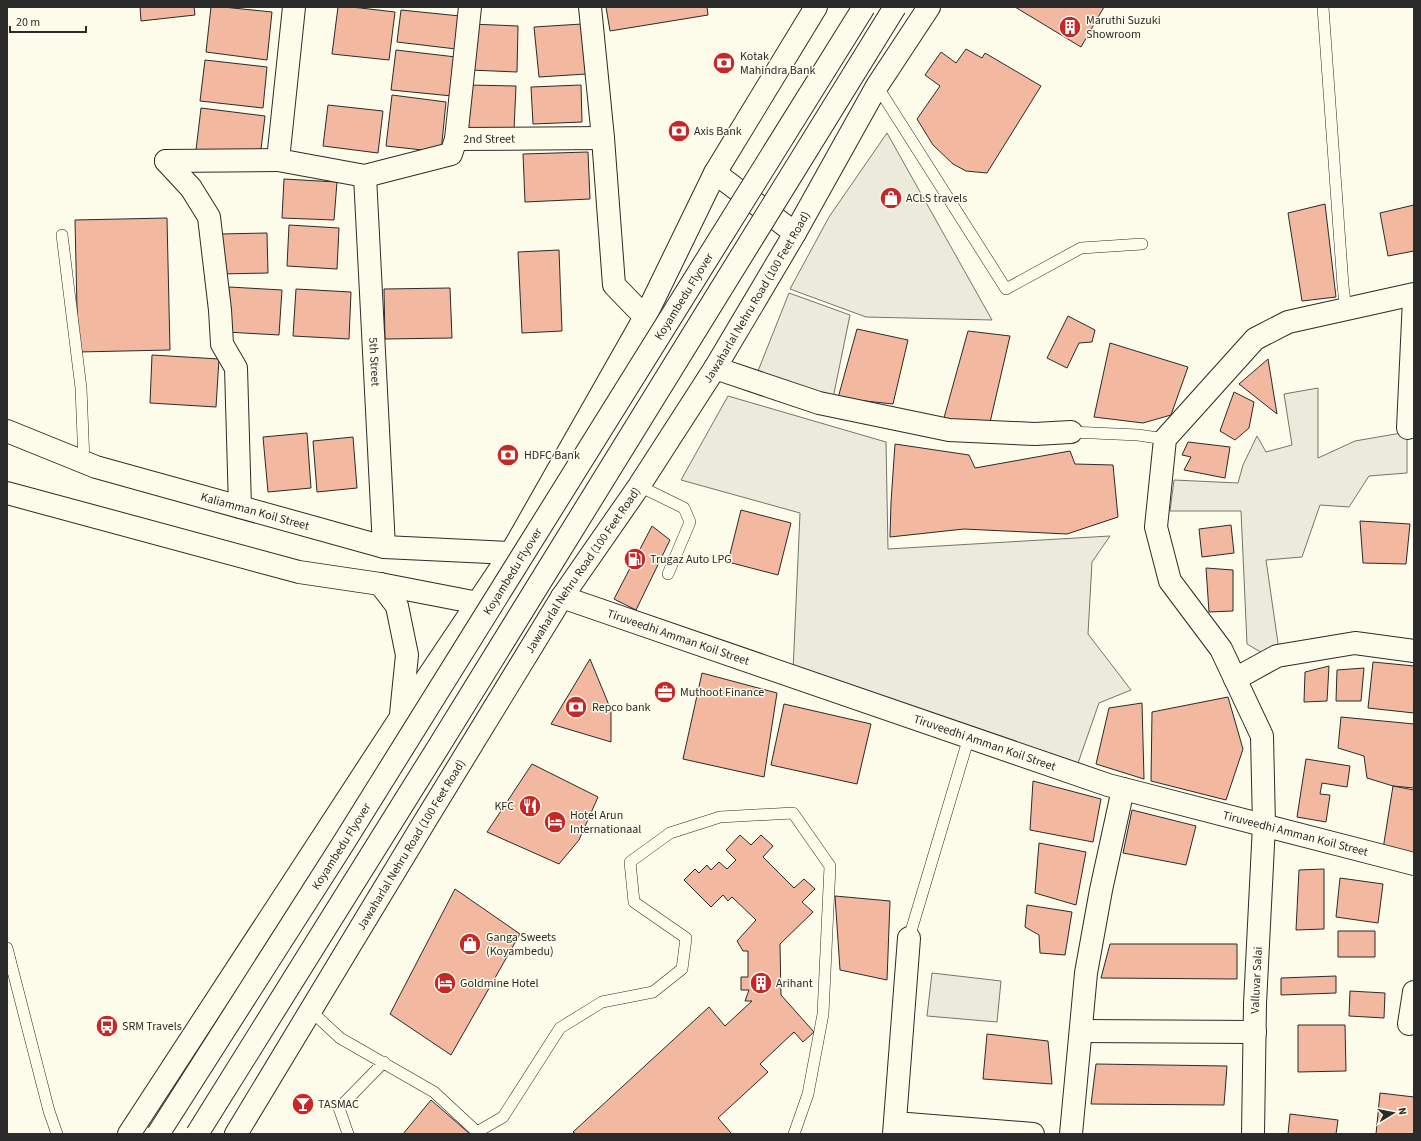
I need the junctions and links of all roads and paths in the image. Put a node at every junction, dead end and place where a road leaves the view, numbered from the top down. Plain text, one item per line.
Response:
1 (294, 7) edge
2 (470, 7) edge
3 (590, 7) edge
4 (816, 7) edge
5 (864, 7) edge
6 (895, 7) edge
7 (929, 7) edge
8 (1323, 7) edge
9 (877, 86) junction
10 (603, 138) junction
11 (456, 139) junction
12 (278, 160) junction
13 (715, 173) junction
14 (365, 176) junction
15 (795, 233) junction
16 (62, 235) dead end
17 (1142, 244) dead end
18 (1414, 294) edge
19 (1414, 299) edge
20 (1346, 310) junction
21 (645, 317) junction
22 (715, 368) junction
23 (1408, 428) dead end
24 (7, 431) edge
25 (1071, 432) joint
26 (1165, 440) junction
27 (84, 462) junction
28 (639, 486) junction
29 (7, 493) edge
30 (240, 507) junction
31 (384, 547) junction
32 (511, 553) junction
33 (668, 574) dead end
34 (380, 584) junction
35 (562, 597) junction
36 (478, 603) junction
37 (1414, 651) edge
38 (1235, 679) junction
39 (401, 717) junction
40 (969, 737) junction
41 (1123, 789) junction
42 (1264, 825) junction
43 (1414, 864) edge
44 (909, 938) joint
45 (7, 948) edge
46 (1414, 992) edge
47 (311, 1011) junction
48 (1409, 1024) dead end
49 (1081, 1031) junction
50 (1255, 1032) junction
51 (384, 1062) junction
52 (894, 1129) edge
53 (57, 1134) edge
54 (129, 1134) edge
55 (158, 1134) edge
56 (197, 1134) edge
57 (236, 1134) edge
58 (348, 1134) edge
59 (794, 1134) edge
60 (1033, 1134) edge
61 (1071, 1134) edge
62 (1253, 1134) edge

1 - 12 main road
2 - 11 main road
3 - 10 main road
4 - 13 main road
5 - 55 main road, Koyambedu Flyover, bridge
6 - 56 main road, bridge
7 - 9 main road, Jawaharlal Nehru Road (100 Feet Road)
8 - 20 lane
9 - 15 main road, Jawaharlal Nehru Road (100 Feet Road)
9 - 17 lane
10 - 11 main road, 2nd Street
10 - 21 main road
11 - 14 main road, 2nd Street
12 - 14 main road
12 - 30 main road
13 - 15 main road
13 - 21 main road
14 - 31 main road, 5th Street
15 - 22 main road, Jawaharlal Nehru Road (100 Feet Road)
16 - 27 lane
18 - 20 main road
19 - 23 main road
20 - 26 main road
21 - 32 main road
22 - 25 main road
22 - 28 main road, Jawaharlal Nehru Road (100 Feet Road)
24 - 27 main road, Kaliamman Koil Street
25 - 26 lane
26 - 38 main road, Valluvar Salai
27 - 30 main road, Kaliamman Koil Street
28 - 33 lane
28 - 35 main road, Jawaharlal Nehru Road (100 Feet Road)
29 - 34 main road
30 - 31 main road, Kaliamman Koil Street
31 - 32 main road, Kaliamman Koil Street
32 - 36 main road
34 - 36 main road
34 - 39 main road
35 - 40 main road, Tiruveedhi Amman Koil Street
35 - 47 main road, Jawaharlal Nehru Road (100 Feet Road)
36 - 39 main road
37 - 38 main road
38 - 42 main road, Valluvar Salai
39 - 54 main road
40 - 41 main road, Tiruveedhi Amman Koil Street
40 - 44 lane
41 - 42 main road, Tiruveedhi Amman Koil Street
41 - 49 main road
42 - 43 main road, Tiruveedhi Amman Koil Street
42 - 50 main road, Valluvar Salai
44 - 52 main road
45 - 53 lane
46 - 48 main road
47 - 51 lane
47 - 57 main road, Jawaharlal Nehru Road (100 Feet Road)
49 - 50 main road
49 - 61 main road
50 - 62 main road, Valluvar Salai
51 - 58 lane
51 - 59 lane
52 - 60 main road

